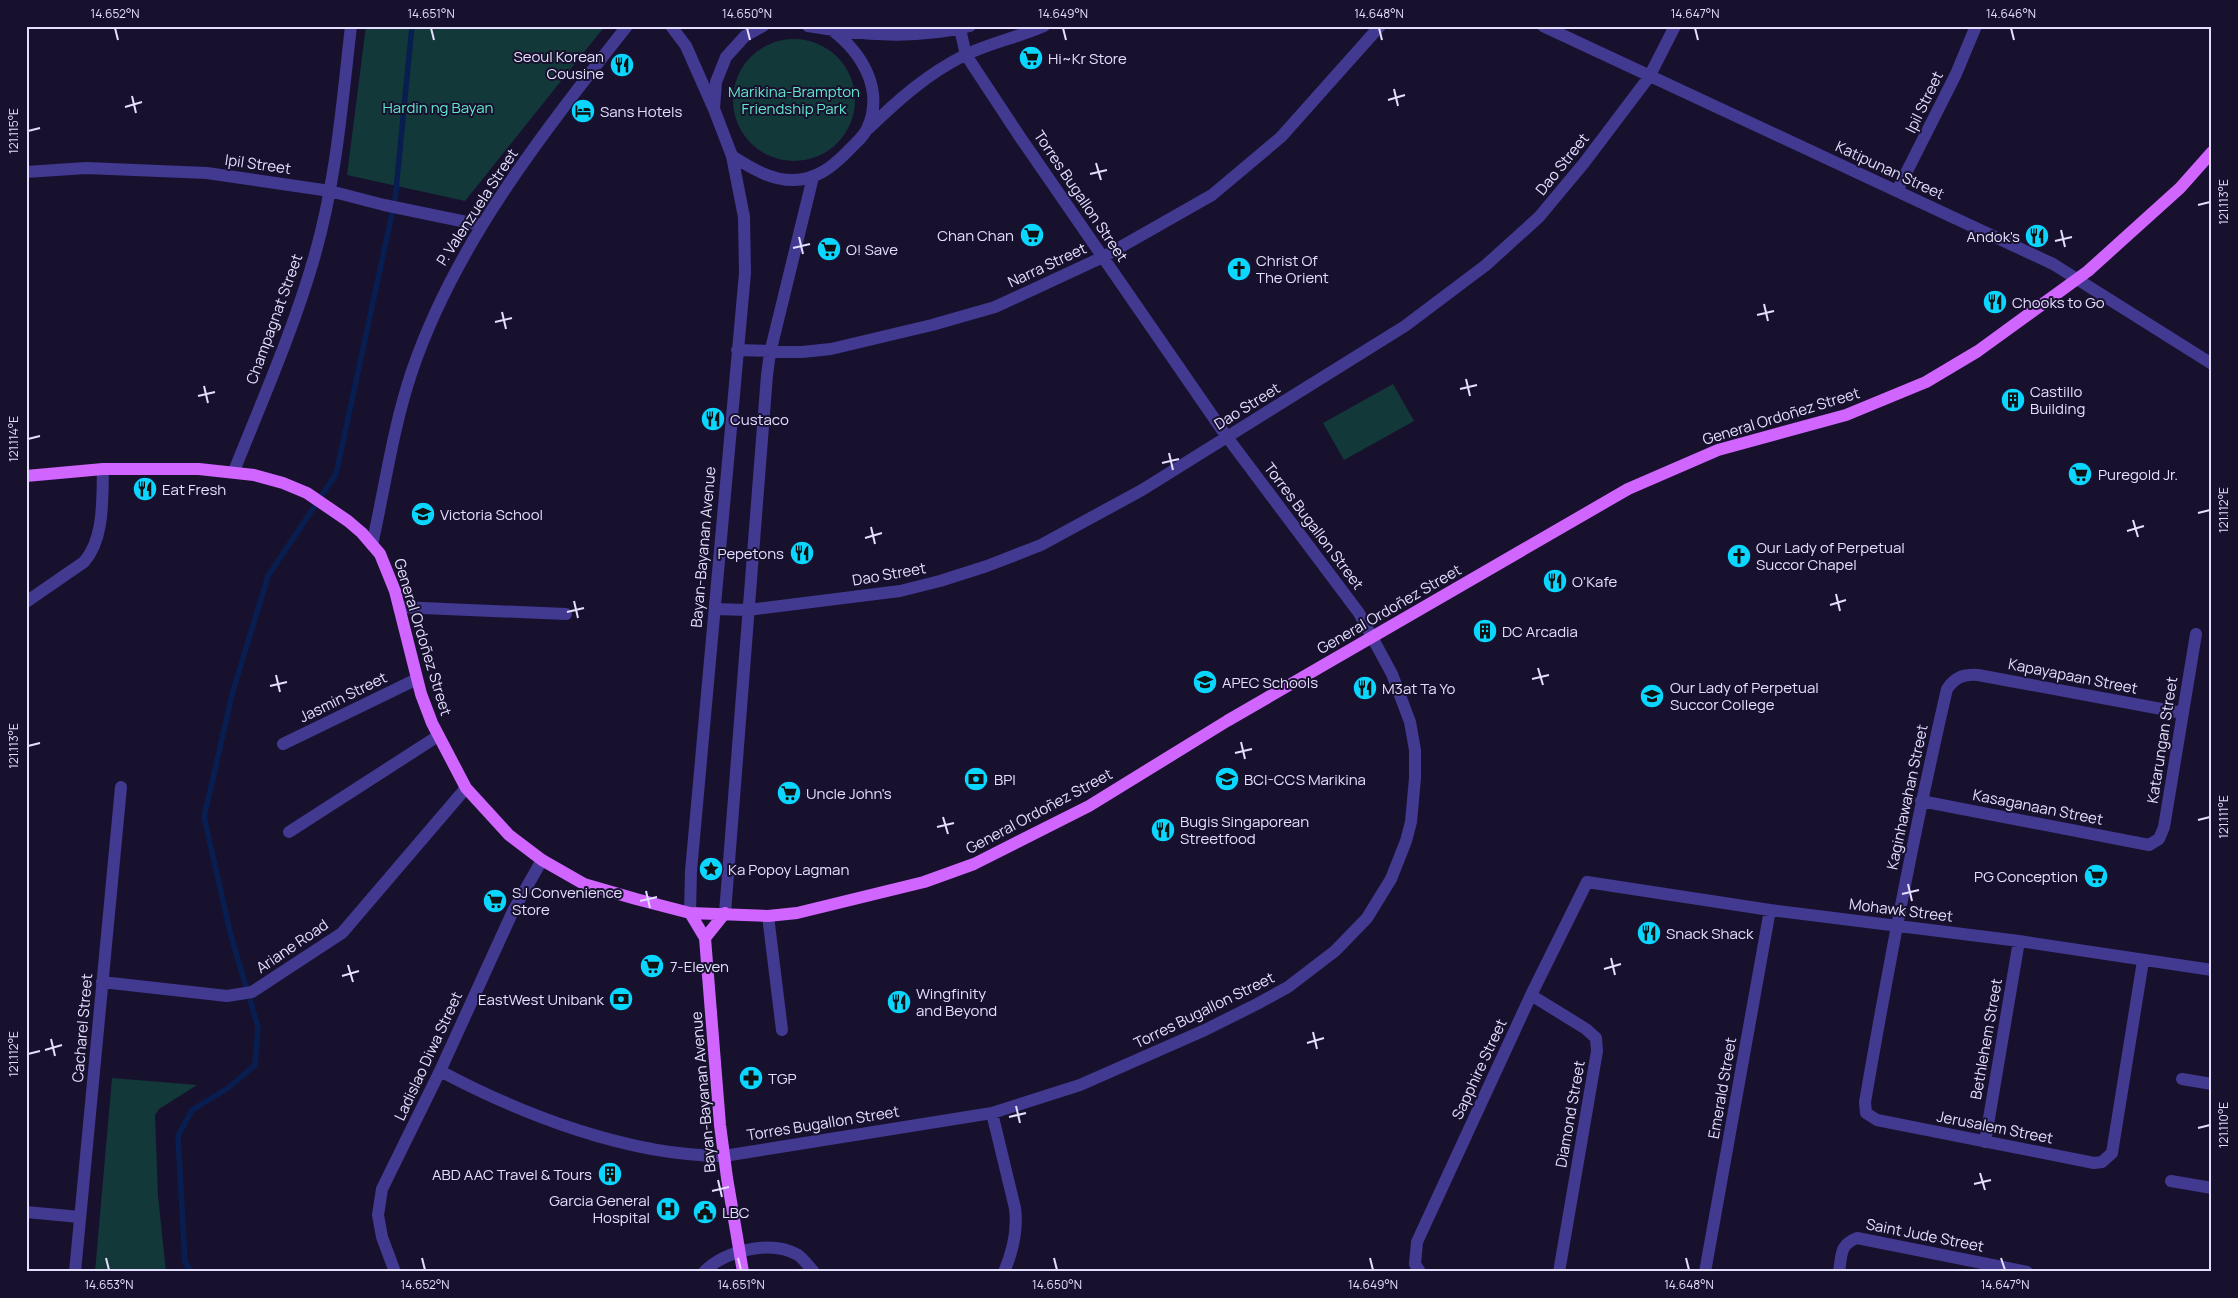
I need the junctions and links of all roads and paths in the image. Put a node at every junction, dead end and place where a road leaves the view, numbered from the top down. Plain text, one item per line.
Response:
1 (351, 26) edge
2 (626, 26) edge
3 (670, 26) edge
4 (763, 26) edge
5 (808, 26) edge
6 (1044, 26) edge
7 (1380, 26) edge
8 (1543, 26) edge
9 (1675, 26) edge
10 (1976, 26) edge
11 (965, 28) edge
12 (832, 30) junction
13 (966, 55) junction
14 (1649, 77) junction
15 (714, 109) junction
16 (866, 131) junction
17 (2212, 152) edge
18 (732, 156) junction
19 (26, 172) edge
20 (813, 177) junction
21 (330, 191) junction
22 (1897, 191) junction
23 (481, 225) junction
24 (1103, 257) junction
25 (2078, 280) junction
26 (737, 350) junction
27 (770, 353) junction
28 (2212, 364) edge
29 (1227, 437) junction
30 (103, 468) junction
31 (234, 471) junction
32 (26, 476) edge
33 (372, 545) junction
34 (26, 602) edge
35 (398, 607) junction
36 (714, 610) junction
37 (748, 610) junction
38 (566, 614) dead end
39 (2196, 634) dead end
40 (1373, 637) junction
41 (1957, 678) joint
42 (417, 679) junction
43 (2183, 713) junction
44 (438, 736) junction
45 (283, 744) dead end
46 (121, 787) dead end
47 (466, 788) junction
48 (1921, 801) junction
49 (289, 832) dead end
50 (2149, 846) joint
51 (542, 860) junction
52 (1587, 882) joint
53 (1770, 910) junction
54 (690, 912) junction
55 (725, 913) junction
56 (768, 916) junction
57 (1896, 925) junction
58 (706, 938) junction
59 (2019, 941) junction
60 (2143, 960) junction
61 (2212, 970) edge
62 (102, 982) junction
63 (1532, 995) junction
64 (782, 1030) dead end
65 (440, 1071) junction
66 (2182, 1079) dead end
67 (2212, 1084) edge
68 (992, 1113) junction
69 (1985, 1142) junction
70 (724, 1156) junction
71 (2171, 1181) dead end
72 (2212, 1188) edge
73 (26, 1212) edge
74 (80, 1217) junction
75 (740, 1250) junction
76 (75, 1272) edge
77 (395, 1272) edge
78 (704, 1272) edge
79 (743, 1272) edge
80 (814, 1272) edge
81 (1004, 1272) edge
82 (1420, 1272) edge
83 (1559, 1272) edge
84 (1705, 1272) edge
85 (1838, 1272) edge
86 (2027, 1272) edge

1 - 21 street, Champagnat Street
2 - 23 street, P. Valenzuela Street
3 - 15 street
4 - 15 street
5 - 12 street
6 - 13 street
7 - 24 street, Narra Street
8 - 14 street, Katipunan Street
9 - 14 street, Dao Street
10 - 22 street, Ipil Street
11 - 12 street
11 - 13 street, Torres Bugallon Street
12 - 16 street
13 - 16 street
13 - 24 street, Torres Bugallon Street
14 - 22 street, Katipunan Street
14 - 29 street, Dao Street
15 - 18 street, Bayan-Bayanan Avenue
16 - 20 street
17 - 25 main road, General Ordoñez Street
18 - 20 street
18 - 26 street, Bayan-Bayanan Avenue
19 - 21 street, Ipil Street
20 - 27 street
21 - 23 street, Ipil Street
21 - 31 street, Champagnat Street
22 - 25 street, Katipunan Street
23 - 33 street, P. Valenzuela Street
24 - 27 street, Narra Street
24 - 29 street, Torres Bugallon Street
25 - 28 street, Katipunan Street
25 - 40 main road, General Ordoñez Street
26 - 27 street, Narra Street
26 - 36 street, Bayan-Bayanan Avenue
27 - 37 street
29 - 37 street, Dao Street
29 - 40 street, Torres Bugallon Street
30 - 31 main road, General Ordoñez Street
30 - 32 main road, General Ordoñez Street
30 - 34 street
31 - 33 main road, General Ordoñez Street
33 - 35 main road, General Ordoñez Street
35 - 38 street
35 - 42 main road, General Ordoñez Street
36 - 37 street, Dao Street
36 - 54 street, Bayan-Bayanan Avenue
37 - 55 street
39 - 43 street, Katarungan Street
40 - 56 main road, General Ordoñez Street
40 - 68 street, Torres Bugallon Street
41 - 43 street, Kapayapaan Street
41 - 48 street, Kaginhawahan Street
42 - 44 main road, General Ordoñez Street
42 - 45 street, Jasmin Street
43 - 50 street, Katarungan Street
44 - 47 main road, General Ordoñez Street
44 - 49 street
46 - 62 street, Cacharel Street
47 - 51 main road, General Ordoñez Street
47 - 62 street, Ariane Road
48 - 50 street, Kasaganaan Street
48 - 57 street, Kaginhawahan Street
51 - 54 main road, General Ordoñez Street
51 - 65 street, Ladislao Diwa Street
52 - 53 street, Mohawk Street
52 - 63 street, Sapphire Street
53 - 57 street, Mohawk Street
53 - 84 street, Emerald Street
54 - 55 main road, General Ordoñez Street
54 - 58 main road, Bayan-Bayanan Avenue
55 - 56 main road, General Ordoñez Street
55 - 58 main road
56 - 64 street
57 - 59 street, Mohawk Street
57 - 69 street, Jerusalem Street
58 - 70 main road, Bayan-Bayanan Avenue
59 - 60 street, Mohawk Street
59 - 69 street, Bethlehem Street
60 - 61 street, Mohawk Street
60 - 69 street, Jerusalem Street
62 - 74 street, Cacharel Street
63 - 82 street, Sapphire Street
63 - 83 street, Diamond Street
65 - 70 street, Torres Bugallon Street
65 - 77 street, Ladislao Diwa Street
66 - 67 street
68 - 70 street, Torres Bugallon Street
68 - 81 street
70 - 75 main road, Bayan-Bayanan Avenue
71 - 72 street
73 - 74 street
74 - 76 street, Cacharel Street
75 - 78 street
75 - 79 main road, Bayan-Bayanan Avenue
75 - 80 street
85 - 86 street, Saint Jude Street

